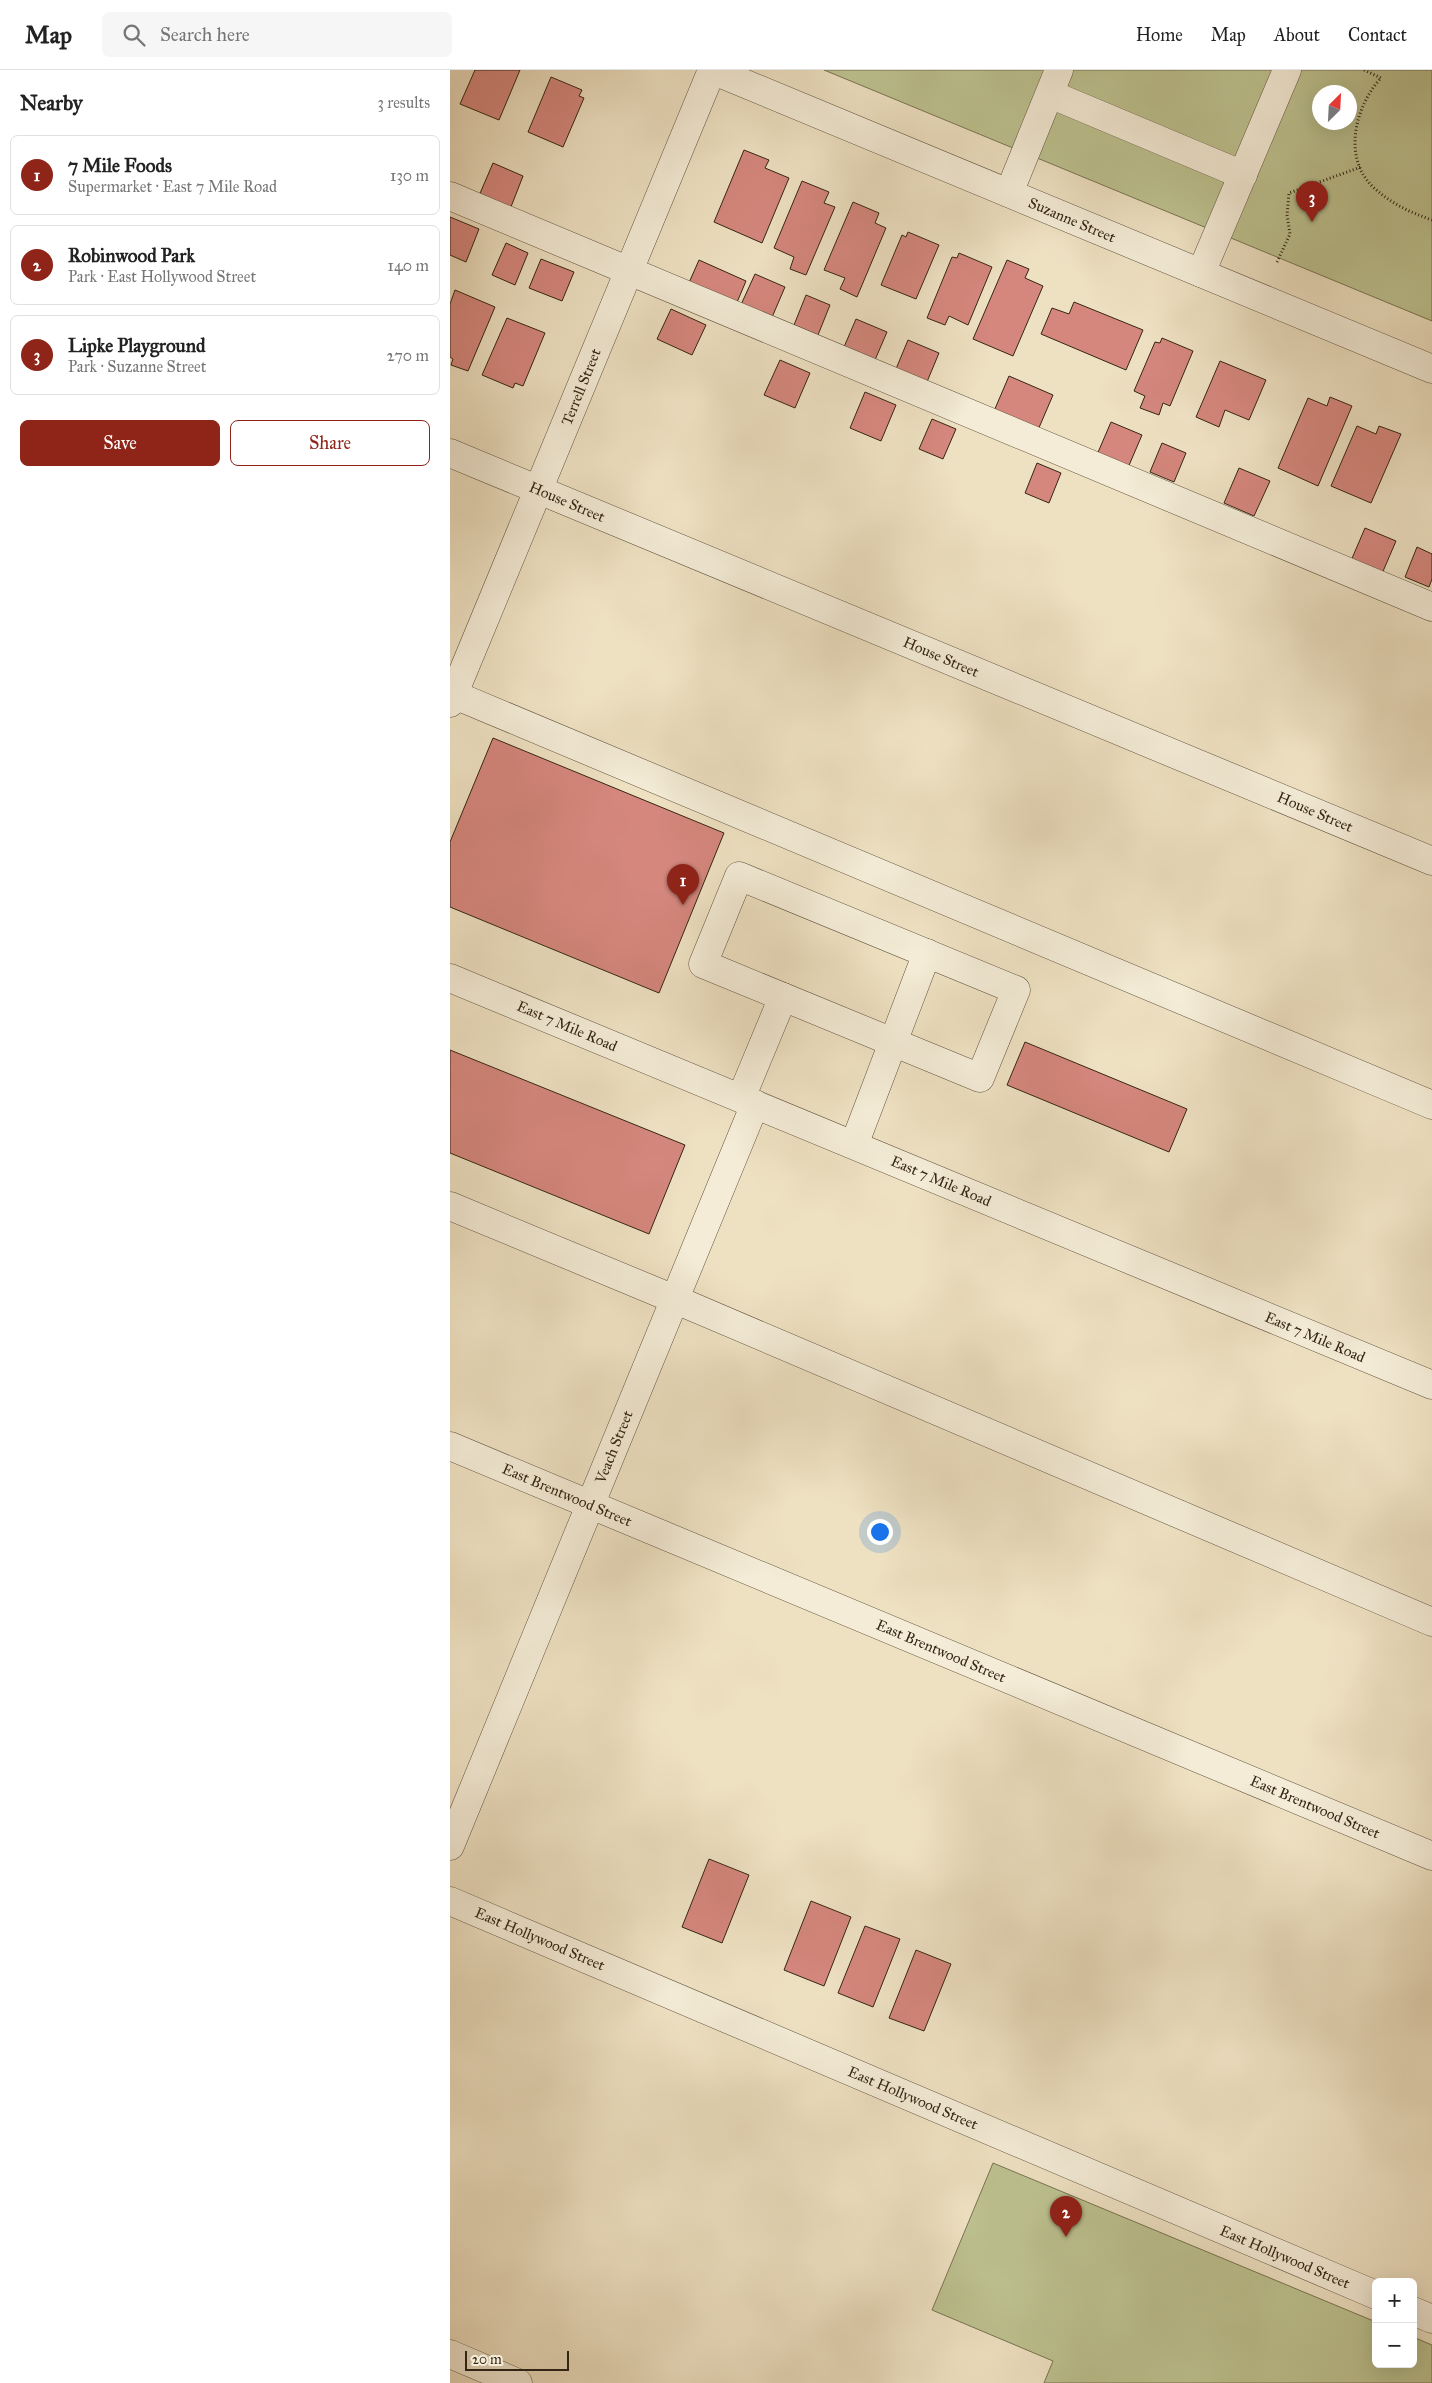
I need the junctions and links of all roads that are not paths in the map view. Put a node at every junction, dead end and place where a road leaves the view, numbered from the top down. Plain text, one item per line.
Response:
1 (712, 70) edge
2 (1287, 70) edge
3 (1054, 82) edge
4 (1243, 175) junction
5 (1009, 193) junction
6 (450, 196) edge
7 (629, 271) junction
8 (1201, 273) junction
9 (1432, 369) edge
10 (450, 453) edge
11 (538, 490) junction
12 (1432, 607) edge
13 (451, 697) edge
14 (1432, 861) edge
15 (927, 953) junction
16 (450, 978) edge
17 (782, 997) junction
18 (893, 1042) junction
19 (748, 1101) junction
20 (1432, 1105) edge
21 (854, 1145) junction
22 (450, 1206) edge
23 (674, 1299) junction
24 (1429, 1377) edge
25 (450, 1446) edge
26 (590, 1504) junction
27 (1432, 1622) edge
28 (450, 1846) edge
29 (1432, 1856) edge
30 (450, 1900) edge
31 (1372, 2293) edge
32 (1417, 2313) edge
33 (1432, 2319) edge
34 (450, 2354) edge
35 (518, 2383) edge

1 - 5 street, Suzanne Street
1 - 7 street, Terrell Street
2 - 4 street
3 - 4 street
3 - 5 street
4 - 8 street
5 - 8 street, Suzanne Street
6 - 7 street
7 - 11 street, Terrell Street
7 - 12 street
8 - 9 street, Suzanne Street
10 - 11 street, House Street
11 - 13 street, Terrell Street
11 - 14 street, House Street
13 - 20 street
15 - 17 street
15 - 18 street
15 - 18 street
16 - 19 street, East 7 Mile Road
17 - 18 street
17 - 19 street, Veach Street
18 - 21 street
19 - 21 street, East 7 Mile Road
19 - 23 street, Veach Street
21 - 24 street, East 7 Mile Road
22 - 23 street
23 - 26 street, Veach Street
23 - 27 street
25 - 26 street, East Brentwood Street
26 - 28 street, Veach Street
26 - 29 street, East Brentwood Street
30 - 31 street, East Hollywood Street
32 - 33 street
34 - 35 street

